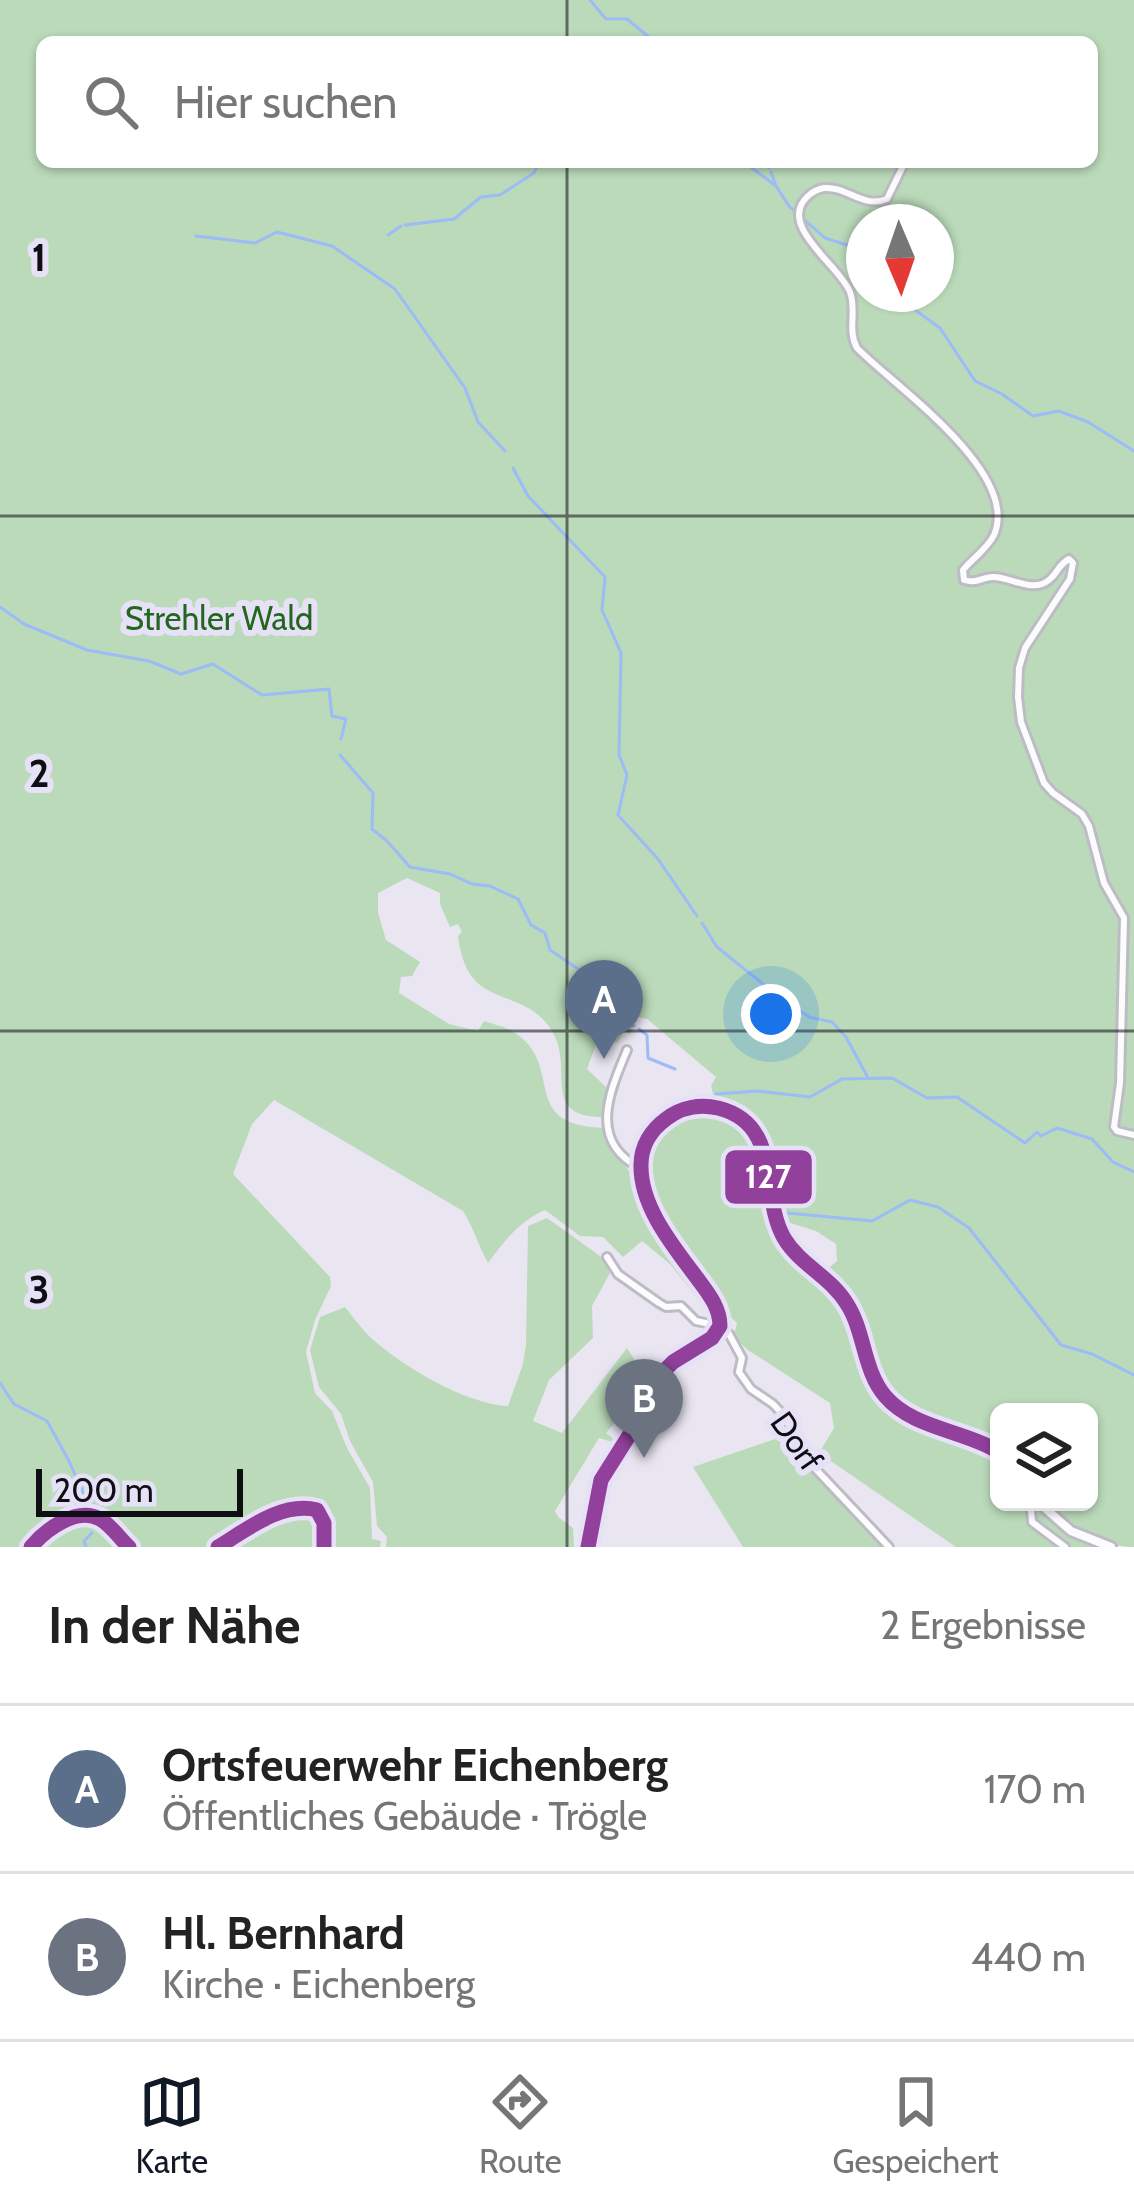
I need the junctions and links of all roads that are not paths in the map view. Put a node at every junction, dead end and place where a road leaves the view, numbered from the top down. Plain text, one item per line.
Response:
1 (902, 168) edge
2 (627, 1050) dead end
3 (1134, 1135) edge
4 (640, 1168) junction
5 (607, 1257) dead end
6 (720, 1326) junction
7 (990, 1447) edge
8 (1030, 1511) edge
9 (1048, 1511) edge
10 (31, 1547) edge
11 (129, 1547) edge
12 (218, 1547) edge
13 (324, 1547) edge
14 (587, 1547) edge
15 (889, 1547) edge
16 (1065, 1547) edge
17 (1111, 1547) edge

1 - 3 street
2 - 4 street
4 - 6 street
4 - 7 street
5 - 6 street
6 - 14 street
6 - 15 street, Dorf
8 - 16 street
9 - 17 street
10 - 11 street
12 - 13 street

